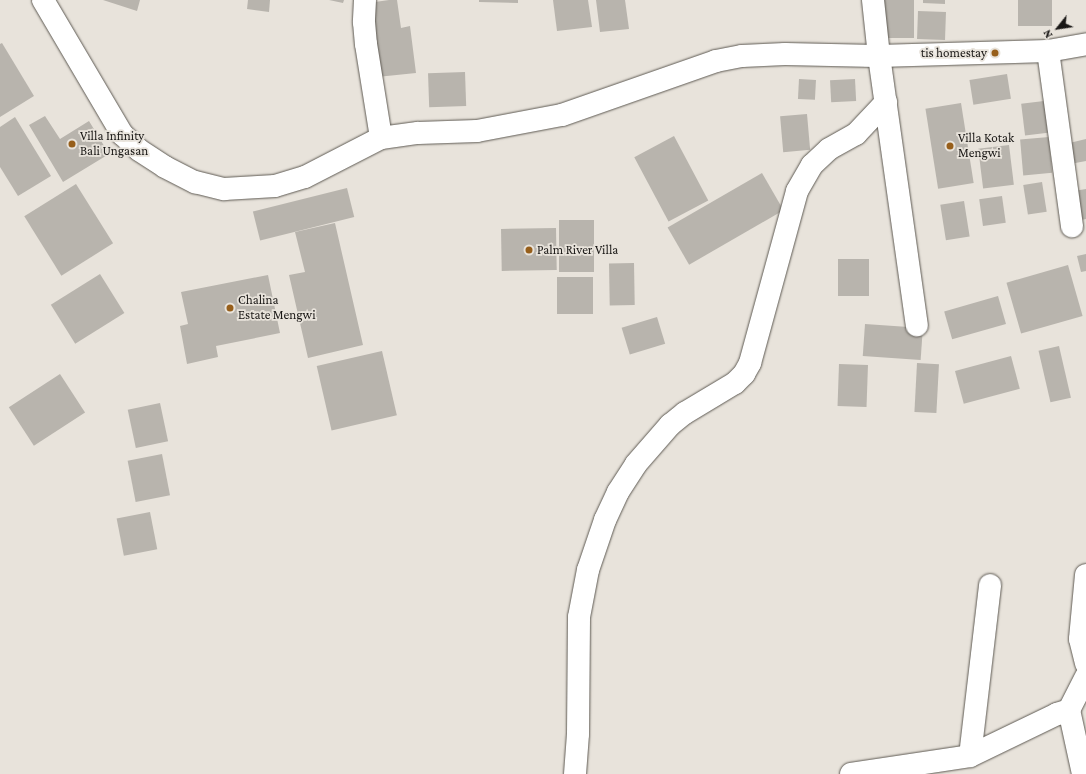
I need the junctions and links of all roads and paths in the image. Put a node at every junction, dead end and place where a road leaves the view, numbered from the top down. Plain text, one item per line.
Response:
1 (42, 0) edge
2 (365, 0) edge
3 (873, 0) edge
4 (1086, 44) edge
5 (1048, 51) junction
6 (879, 56) junction
7 (886, 102) junction
8 (381, 138) junction
9 (1072, 226) dead end
10 (917, 325) dead end
11 (1086, 575) edge
12 (990, 585) dead end
13 (1086, 663) edge
14 (1086, 677) edge
15 (1068, 710) junction
16 (970, 756) junction
17 (865, 773) edge
18 (574, 774) edge
19 (1083, 774) edge

1 - 8 street
2 - 8 street
3 - 6 street
4 - 5 street
5 - 6 street
5 - 9 street
6 - 7 street
6 - 8 street
7 - 10 street
7 - 18 street
11 - 13 street
12 - 16 street
14 - 15 street
15 - 16 street
15 - 19 street
16 - 17 street

